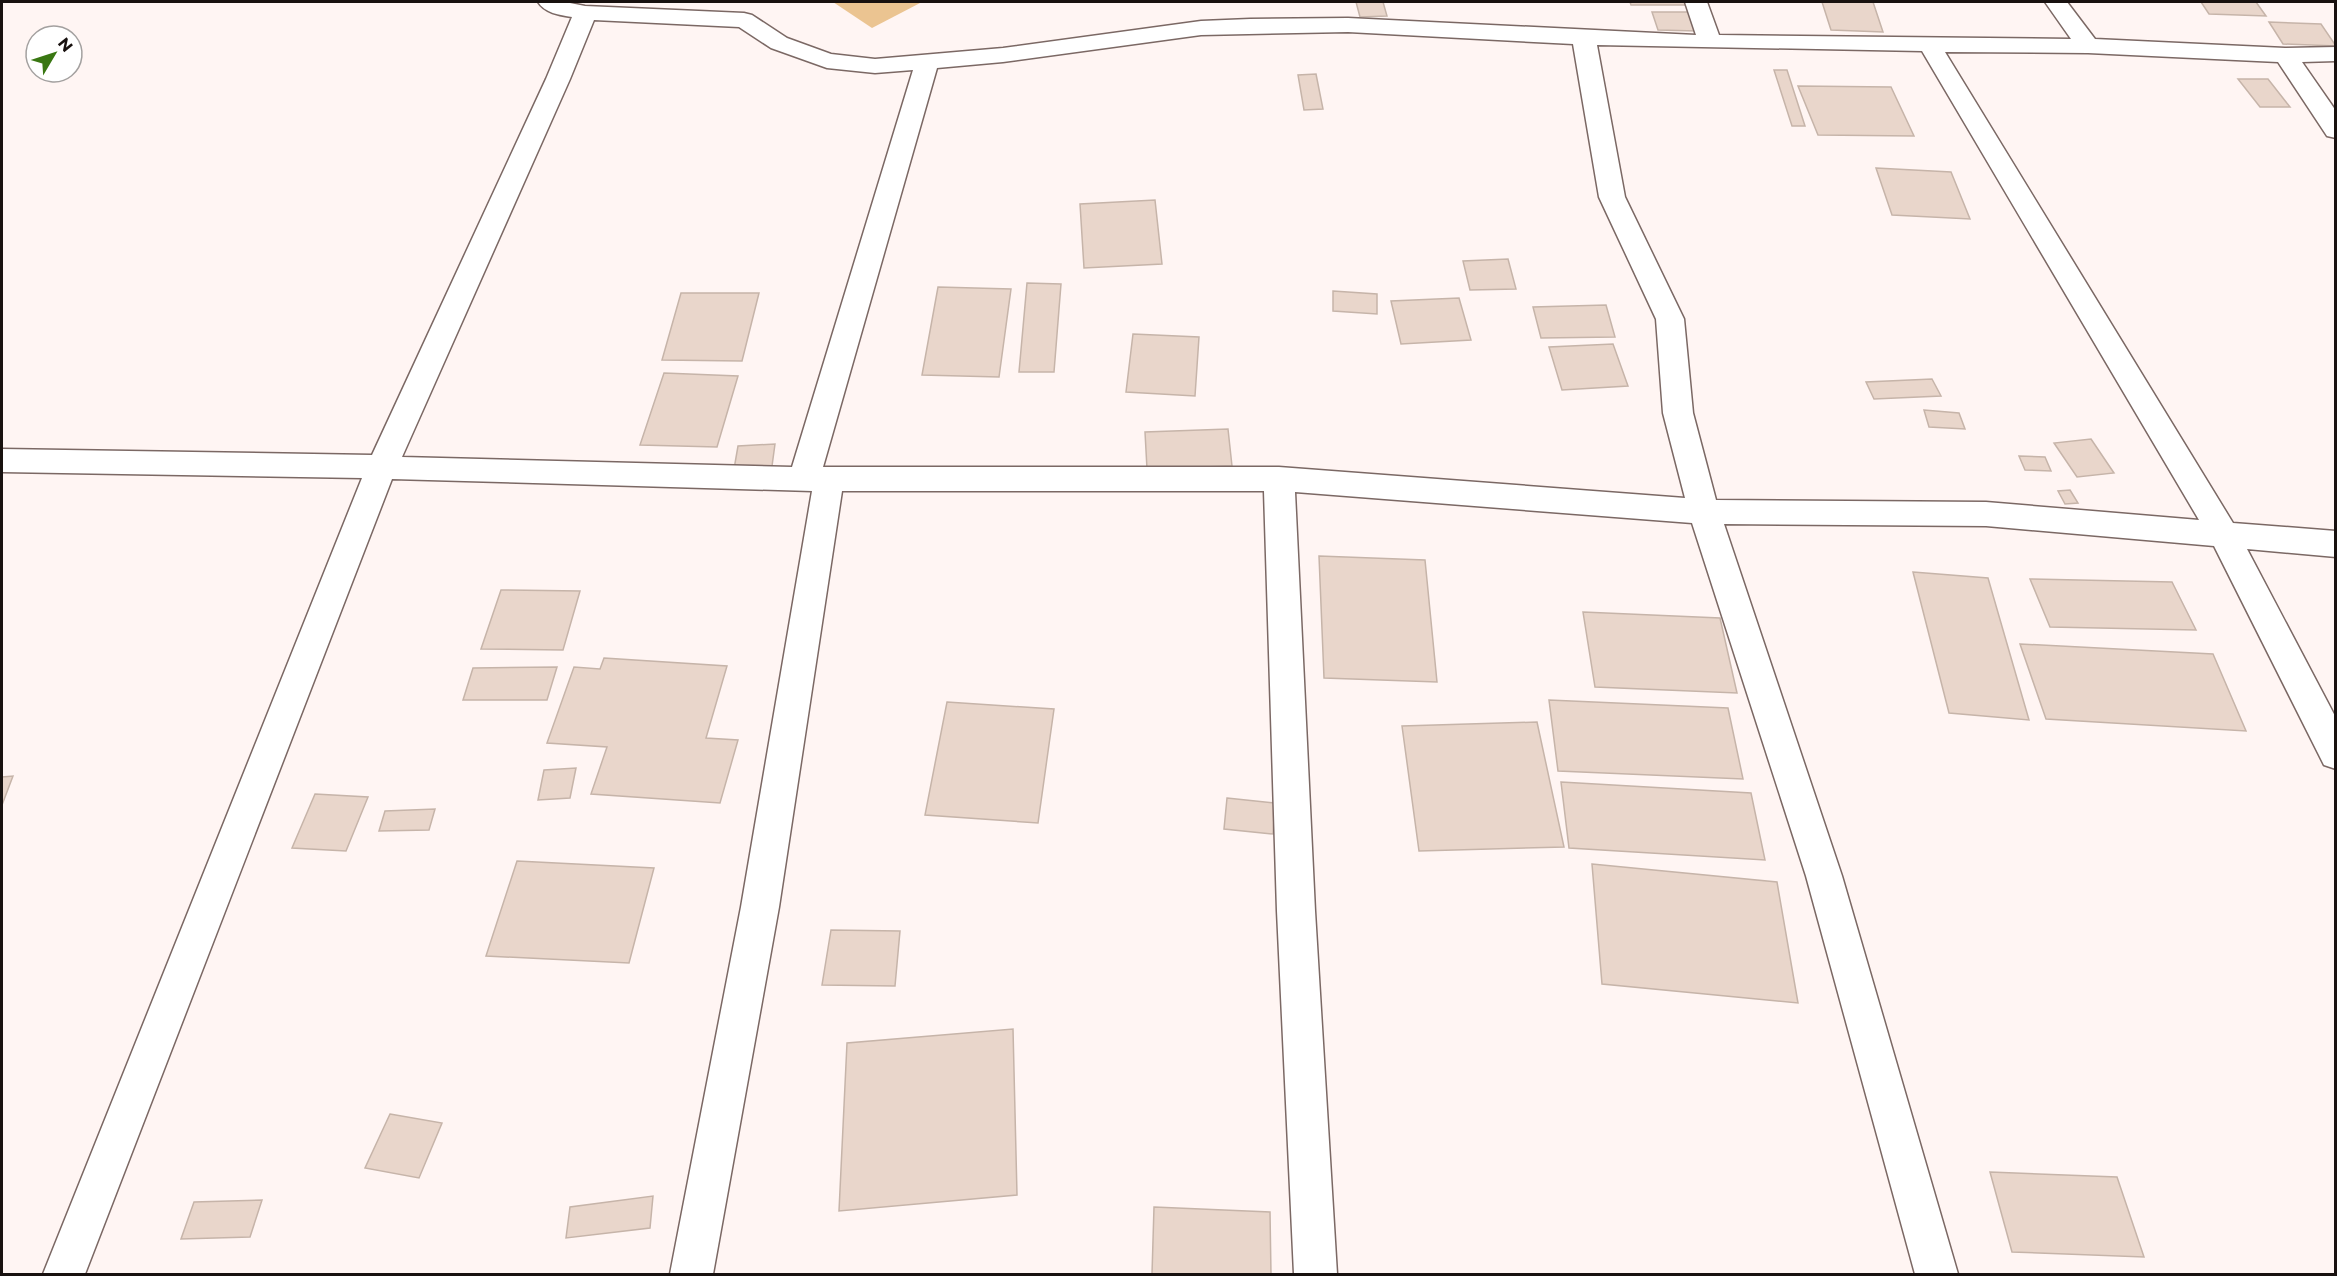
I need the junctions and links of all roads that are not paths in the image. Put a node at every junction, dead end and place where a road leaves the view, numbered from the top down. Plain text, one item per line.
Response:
1 (549, 2) edge
2 (1696, 2) edge
3 (2056, 2) edge
4 (585, 13) junction
5 (1584, 38) junction
6 (1710, 42) junction
7 (1929, 44) junction
8 (2088, 46) junction
9 (2336, 54) edge
10 (2285, 55) junction
11 (927, 63) junction
12 (2336, 130) edge
13 (2, 460) edge
14 (382, 467) junction
15 (816, 479) junction
16 (1279, 479) junction
17 (1704, 512) junction
18 (2223, 533) junction
19 (2336, 544) edge
20 (2336, 754) edge
21 (64, 1275) edge
22 (691, 1275) edge
23 (1315, 1275) edge
24 (1936, 1275) edge

1 - 4 street
2 - 6 street
3 - 8 street
4 - 11 street
4 - 14 street
5 - 6 street
5 - 11 street
5 - 17 street
6 - 7 street
7 - 8 street
7 - 18 street
8 - 10 street
9 - 10 street
10 - 12 street
11 - 15 street
13 - 14 street
14 - 15 street
14 - 21 street
15 - 16 street
15 - 22 street
16 - 17 street
16 - 23 street
17 - 18 street
17 - 24 street
18 - 19 street
18 - 20 street

